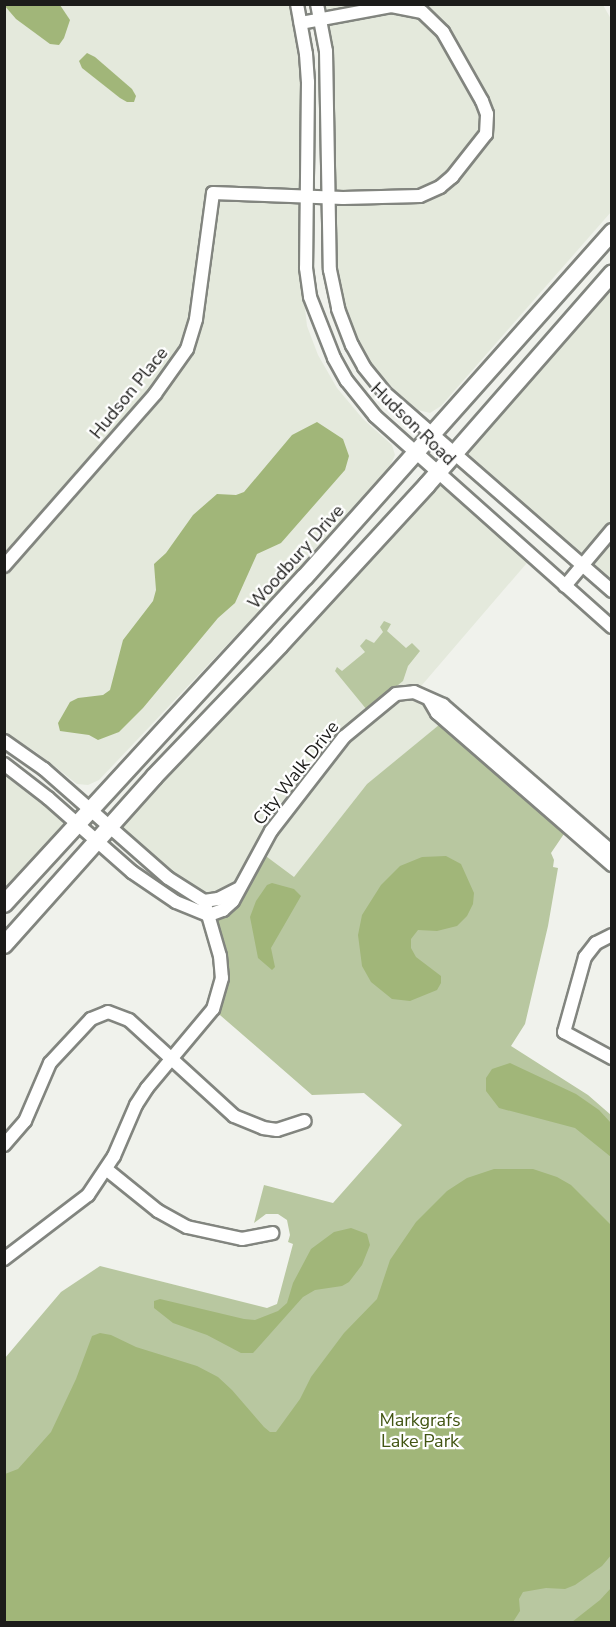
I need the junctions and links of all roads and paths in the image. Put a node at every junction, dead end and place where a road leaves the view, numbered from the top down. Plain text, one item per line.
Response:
1 (297, 4) edge
2 (317, 4) edge
3 (321, 19) junction
4 (301, 23) junction
5 (306, 197) junction
6 (329, 198) junction
7 (612, 232) edge
8 (612, 274) edge
9 (432, 435) junction
10 (416, 453) junction
11 (454, 454) junction
12 (437, 473) junction
13 (612, 530) edge
14 (4, 566) edge
15 (583, 566) junction
16 (565, 586) junction
17 (612, 591) edge
18 (612, 627) edge
19 (430, 701) junction
20 (4, 741) edge
21 (4, 764) edge
22 (90, 809) junction
23 (76, 824) junction
24 (109, 827) junction
25 (95, 842) junction
26 (612, 852) edge
27 (612, 865) edge
28 (238, 889) junction
29 (204, 901) junction
30 (4, 904) edge
31 (209, 915) junction
32 (612, 935) edge
33 (4, 945) edge
34 (173, 1058) junction
35 (612, 1058) edge
36 (306, 1121) dead end
37 (4, 1144) edge
38 (106, 1169) junction
39 (272, 1233) dead end
40 (4, 1259) edge

1 - 4 street, Hudson Road
2 - 3 street, Hudson Road
3 - 4 street
3 - 6 street, Hudson Road
3 - 6 street
4 - 5 street, Hudson Road
5 - 6 street
5 - 10 street, Hudson Road
5 - 14 street, Hudson Place
6 - 9 street, Hudson Road
7 - 9 main road, Woodbury Drive
8 - 11 main road
9 - 10 main road, Woodbury Drive
9 - 11 street, Hudson Road
10 - 12 street, Hudson Road
10 - 22 main road, Woodbury Drive
11 - 12 main road
11 - 15 street, Hudson Road
12 - 16 street, Hudson Road
12 - 24 main road
13 - 15 street
15 - 16 street
15 - 17 street, Hudson Road
16 - 18 street, Hudson Road
19 - 26 street, City Walk Drive
19 - 27 street
19 - 28 street, City Walk Drive
20 - 22 street
21 - 23 street
22 - 23 main road, Woodbury Drive
22 - 24 street
23 - 25 street
23 - 30 main road, Woodbury Drive
24 - 25 main road
24 - 29 street
25 - 31 street
25 - 33 main road
28 - 29 street
28 - 31 street, City Walk Drive
29 - 31 street
31 - 34 street
32 - 35 street
34 - 36 street
34 - 37 street
34 - 38 street
38 - 39 street
38 - 40 street

